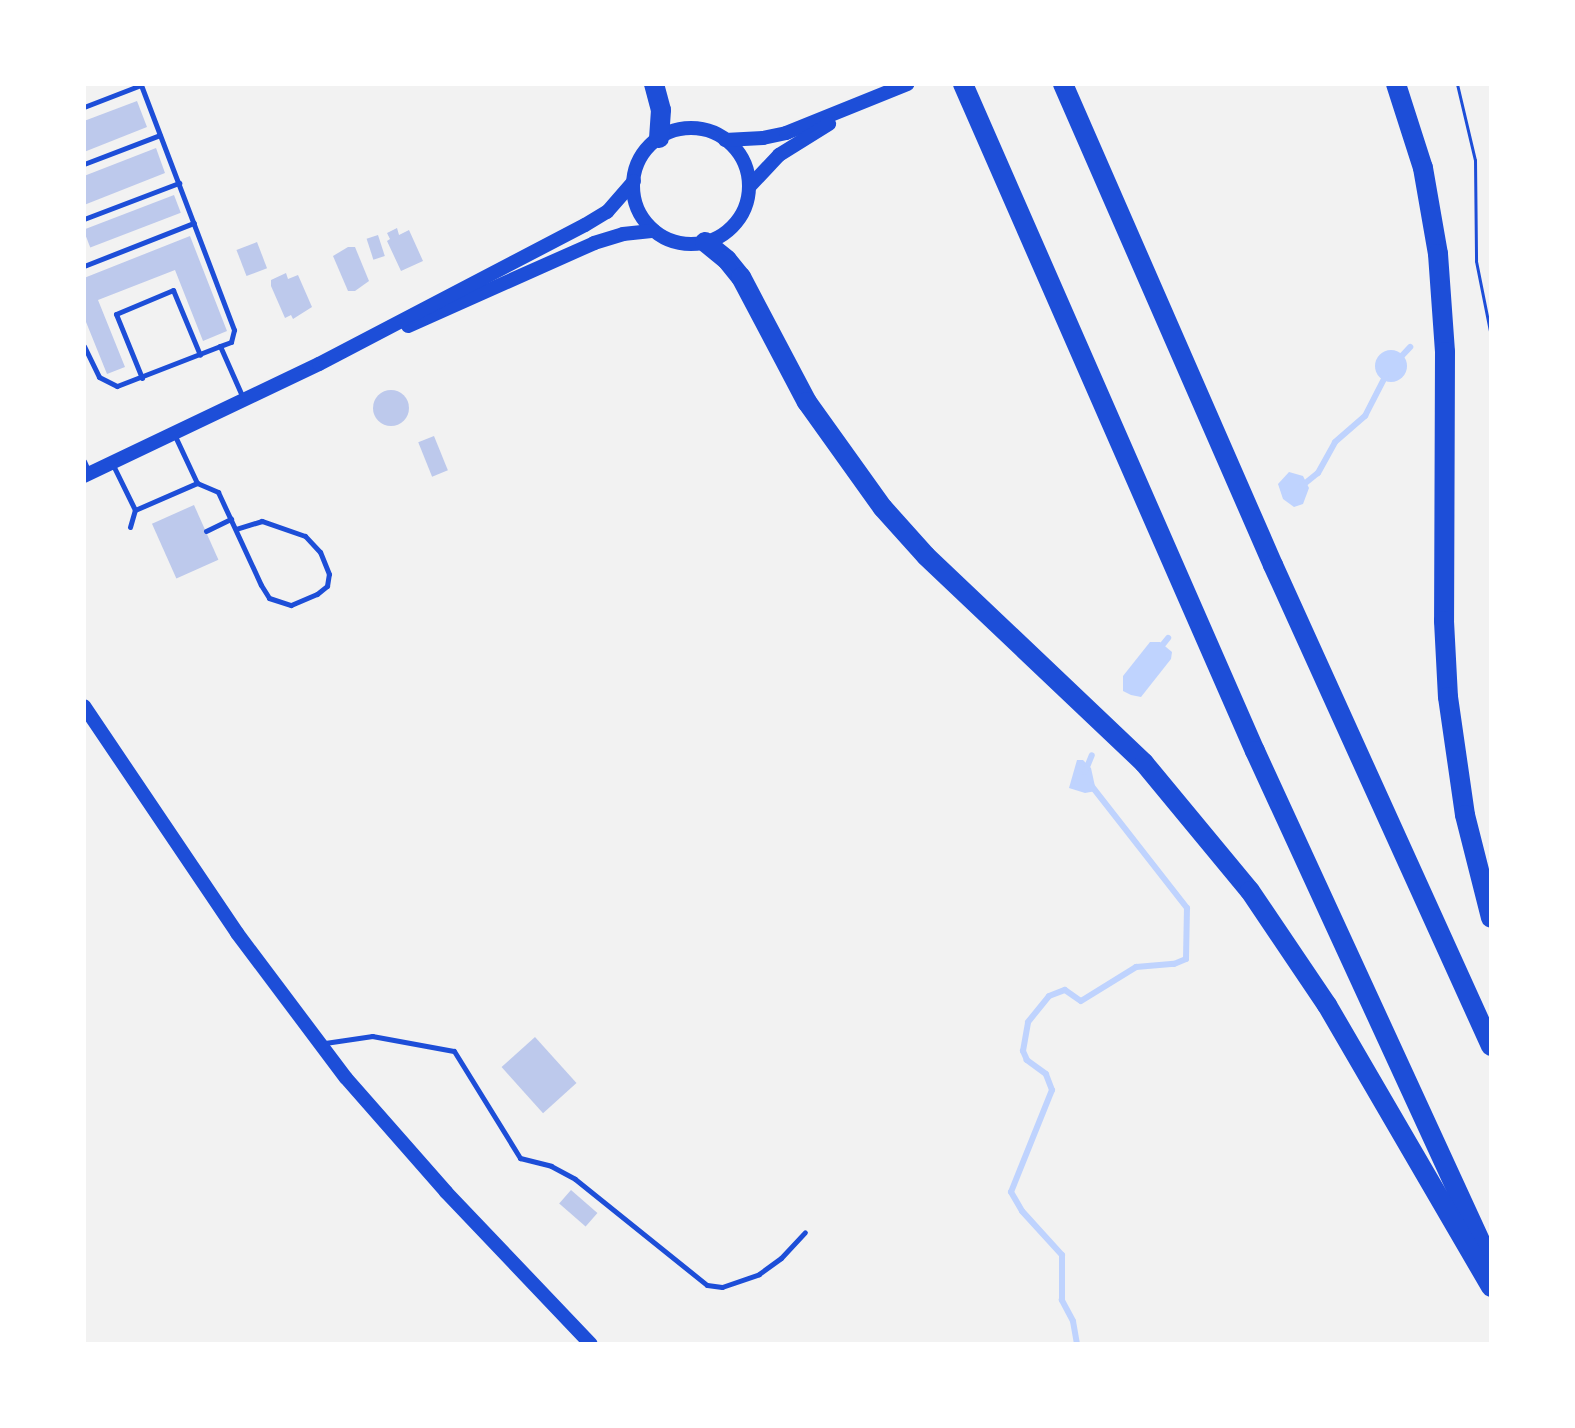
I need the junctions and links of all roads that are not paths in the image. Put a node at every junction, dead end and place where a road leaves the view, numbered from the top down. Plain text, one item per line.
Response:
1 (654, 84) edge
2 (907, 84) edge
3 (963, 84) edge
4 (1063, 84) edge
5 (1396, 84) edge
6 (860, 106) junction
7 (84, 107) edge
8 (160, 135) junction
9 (659, 138) junction
10 (725, 140) junction
11 (84, 164) edge
12 (634, 181) junction
13 (179, 183) junction
14 (749, 187) junction
15 (84, 219) edge
16 (194, 223) junction
17 (654, 231) junction
18 (705, 242) junction
19 (84, 266) edge
20 (84, 346) edge
21 (220, 346) junction
22 (200, 355) junction
23 (319, 364) junction
24 (142, 378) junction
25 (243, 400) junction
26 (173, 433) junction
27 (112, 463) junction
28 (86, 470) edge
29 (197, 483) junction
30 (135, 510) junction
31 (231, 519) junction
32 (130, 527) dead end
33 (236, 529) junction
34 (206, 531) dead end
35 (84, 706) edge
36 (1491, 918) edge
37 (320, 1044) junction
38 (1491, 1046) edge
39 (805, 1232) dead end
40 (1491, 1264) edge
41 (1491, 1287) edge
42 (591, 1344) edge

1 - 9 highway
2 - 6 street
3 - 40 highway
4 - 38 highway
5 - 36 highway
6 - 10 street
6 - 14 street
7 - 8 lane
8 - 11 lane
8 - 13 lane
9 - 10 street
9 - 12 street
10 - 14 street
12 - 17 street
12 - 23 street
13 - 15 lane
13 - 16 lane
14 - 18 street
16 - 19 lane
16 - 21 lane
17 - 18 street
17 - 23 street
18 - 41 highway
20 - 24 lane
21 - 22 lane
21 - 25 lane
22 - 24 lane
22 - 24 lane
23 - 25 street
25 - 26 street
26 - 27 street
26 - 29 lane
27 - 28 street
27 - 30 lane
29 - 30 lane
29 - 31 lane
30 - 32 lane
31 - 33 lane
31 - 34 lane
33 - 33 lane
35 - 37 street
37 - 39 lane
37 - 42 street

